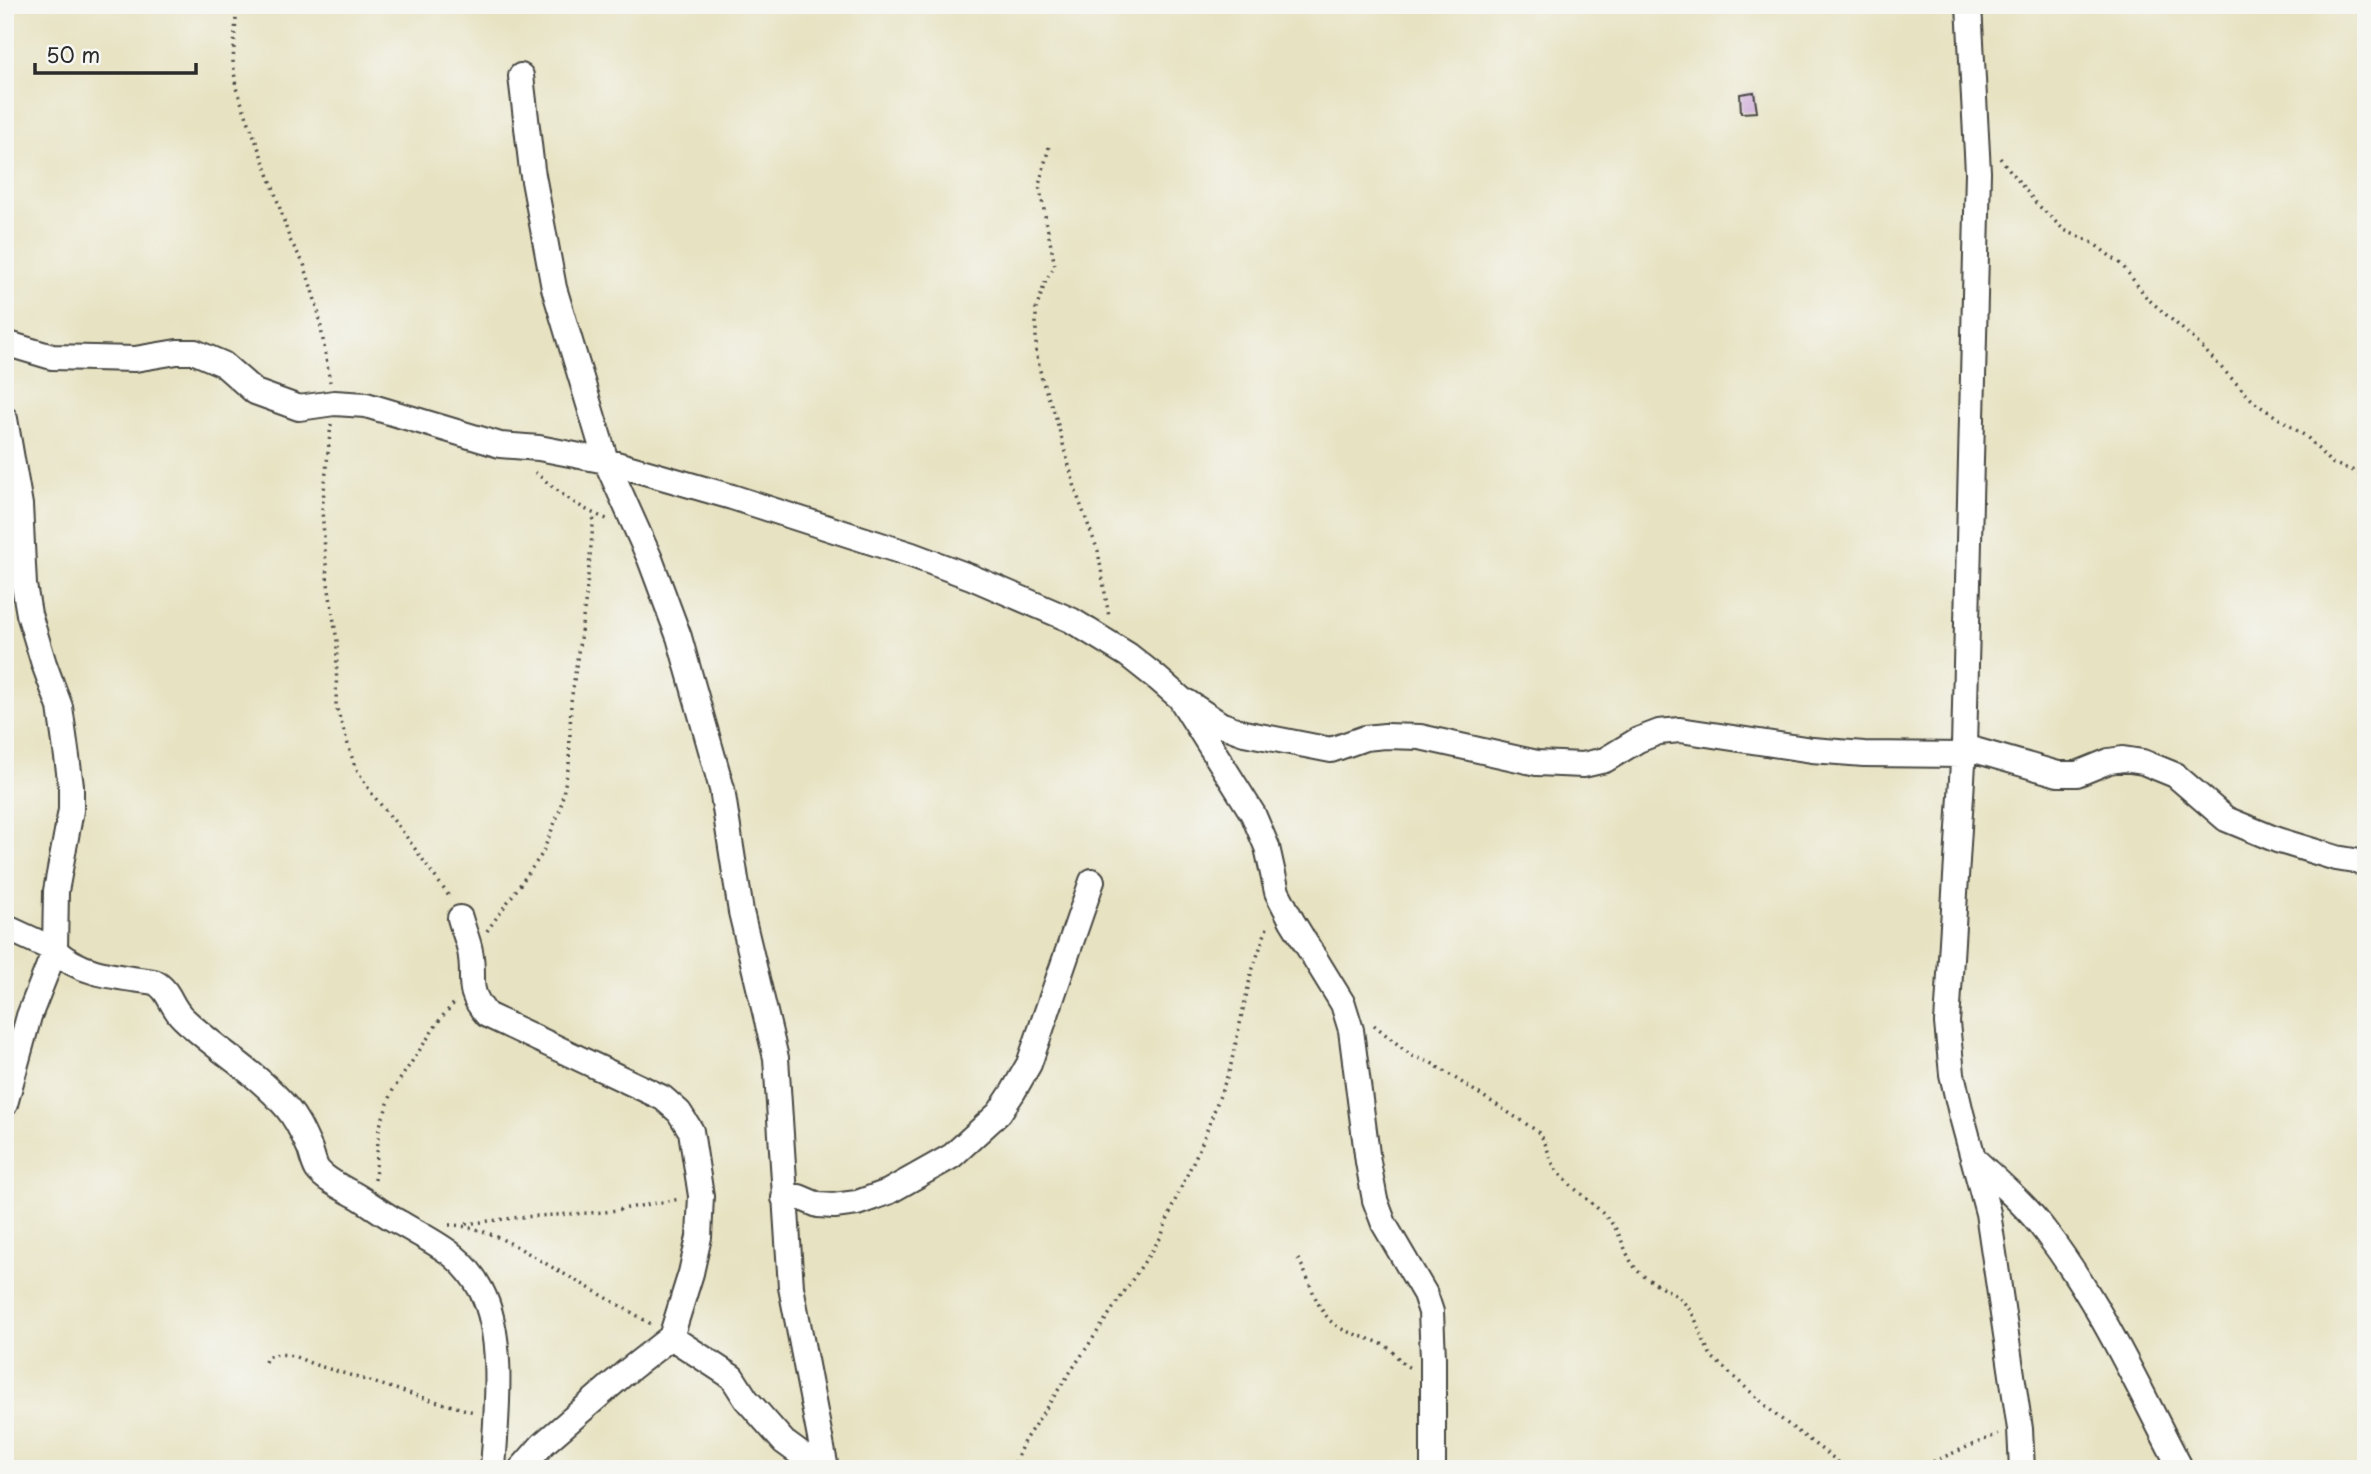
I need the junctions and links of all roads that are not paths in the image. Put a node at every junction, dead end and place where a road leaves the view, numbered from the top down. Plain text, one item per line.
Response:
1 (1969, 5) edge
2 (521, 76) dead end
3 (5, 343) edge
4 (5, 419) edge
5 (606, 461) junction
6 (1180, 698) junction
7 (1964, 751) junction
8 (2366, 863) edge
9 (1092, 881) dead end
10 (460, 918) road end
11 (5, 927) edge
12 (55, 950) junction
13 (5, 1104) edge
14 (1973, 1157) junction
15 (784, 1198) junction
16 (671, 1337) junction
17 (494, 1469) edge
18 (522, 1469) edge
19 (823, 1469) edge
20 (1433, 1469) edge
21 (2022, 1469) edge
22 (2180, 1469) edge

1 - 7 street
2 - 5 street
3 - 5 street
4 - 12 street
5 - 6 street
5 - 15 street
6 - 7 street
6 - 20 street
7 - 8 street
7 - 14 street
9 - 15 street
10 - 16 street
11 - 12 street
12 - 13 street
12 - 17 street
14 - 21 street
14 - 22 street
15 - 19 street
16 - 18 street
16 - 19 street

